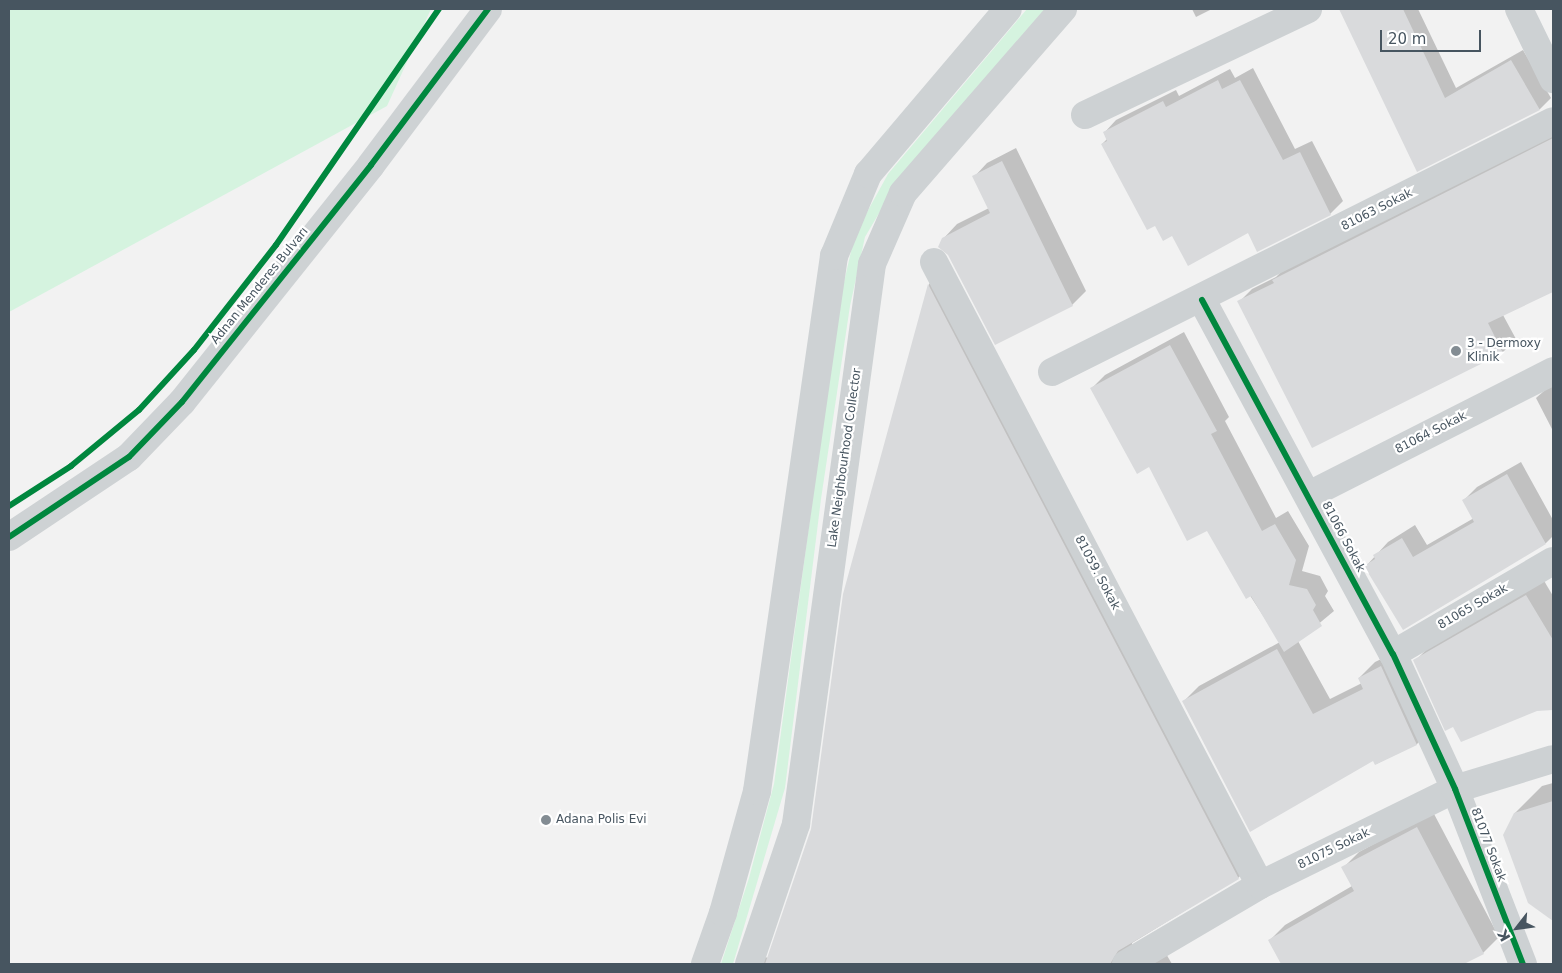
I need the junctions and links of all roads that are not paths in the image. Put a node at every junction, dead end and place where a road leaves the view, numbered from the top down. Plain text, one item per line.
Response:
1 (488, 9) edge
2 (1008, 9) edge
3 (1063, 9) edge
4 (1308, 9) edge
5 (1520, 9) edge
6 (1553, 79) edge
7 (1085, 115) dead end
8 (1553, 121) edge
9 (934, 262) dead end
10 (1202, 300) junction
11 (1553, 371) edge
12 (1052, 372) dead end
13 (1309, 495) junction
14 (9, 537) edge
15 (1553, 561) edge
16 (1393, 654) junction
17 (1553, 759) edge
18 (1455, 789) junction
19 (1260, 885) junction
20 (705, 964) edge
21 (749, 964) edge
22 (1126, 964) edge
23 (1523, 964) edge

1 - 14 main road, Adnan Menderes Bulvarı
2 - 20 main road
3 - 21 main road, Lake Neighbourhood Collector
4 - 7 street
5 - 6 street
8 - 10 street, 81063 Sokak
9 - 19 street, 81059. Sokak
10 - 12 street, 81063 Sokak
10 - 13 street, 81066 Sokak
11 - 13 street, 81064 Sokak
13 - 16 street, 81066 Sokak
15 - 16 street, 81065 Sokak
16 - 18 street, 81066 Sokak
17 - 18 street, 81075 Sokak
18 - 19 street, 81075 Sokak
18 - 23 street, 81077 Sokak
19 - 22 street, 81075 Sokak

